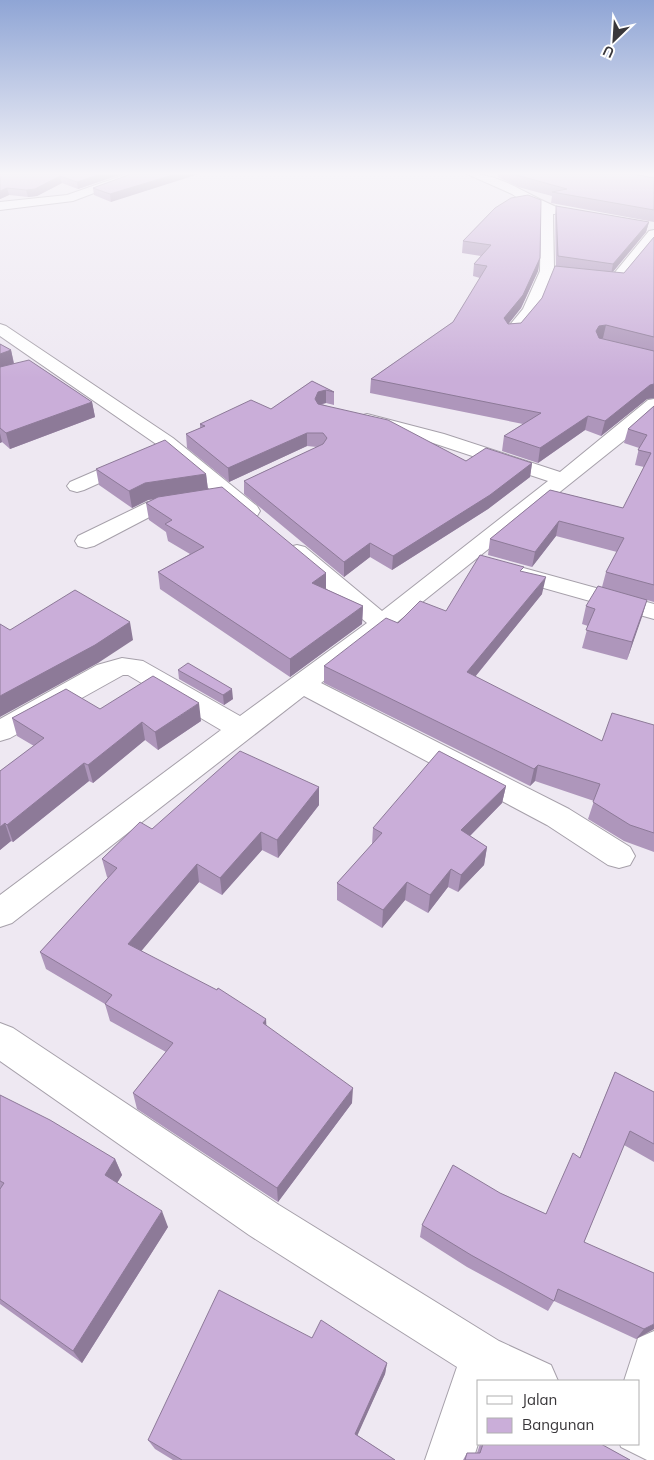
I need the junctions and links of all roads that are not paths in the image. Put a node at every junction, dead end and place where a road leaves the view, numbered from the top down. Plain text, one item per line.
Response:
1 (546, 242) edge
2 (643, 242) edge
3 (547, 271) junction
4 (512, 332) edge
5 (2, 340) edge
6 (78, 403) edge
7 (654, 404) edge
8 (346, 416) edge
9 (629, 427) junction
10 (654, 434) edge
11 (155, 451) junction
12 (562, 479) junction
13 (77, 486) dead end
14 (235, 489) junction
15 (86, 541) dead end
16 (463, 557) junction
17 (654, 612) edge
18 (382, 623) junction
19 (302, 684) junction
20 (242, 730) junction
21 (0, 731) edge
22 (619, 856) dead end
23 (0, 913) edge
24 (0, 1040) edge
25 (654, 1354) edge
26 (483, 1357) junction
27 (533, 1380) edge
28 (639, 1411) edge
29 (639, 1431) edge
30 (654, 1440) edge
31 (449, 1460) edge

1 - 3 street
2 - 3 street
3 - 4 street
5 - 6 street
5 - 11 street
7 - 9 street
8 - 12 street
9 - 10 street
9 - 12 street
11 - 13 street
11 - 14 street
12 - 16 street
14 - 15 street
14 - 18 street
16 - 17 street
16 - 18 street
18 - 19 street
19 - 20 street
19 - 22 street
20 - 21 street
20 - 23 street
24 - 26 street
25 - 28 street
26 - 27 street
26 - 31 street
29 - 30 street

